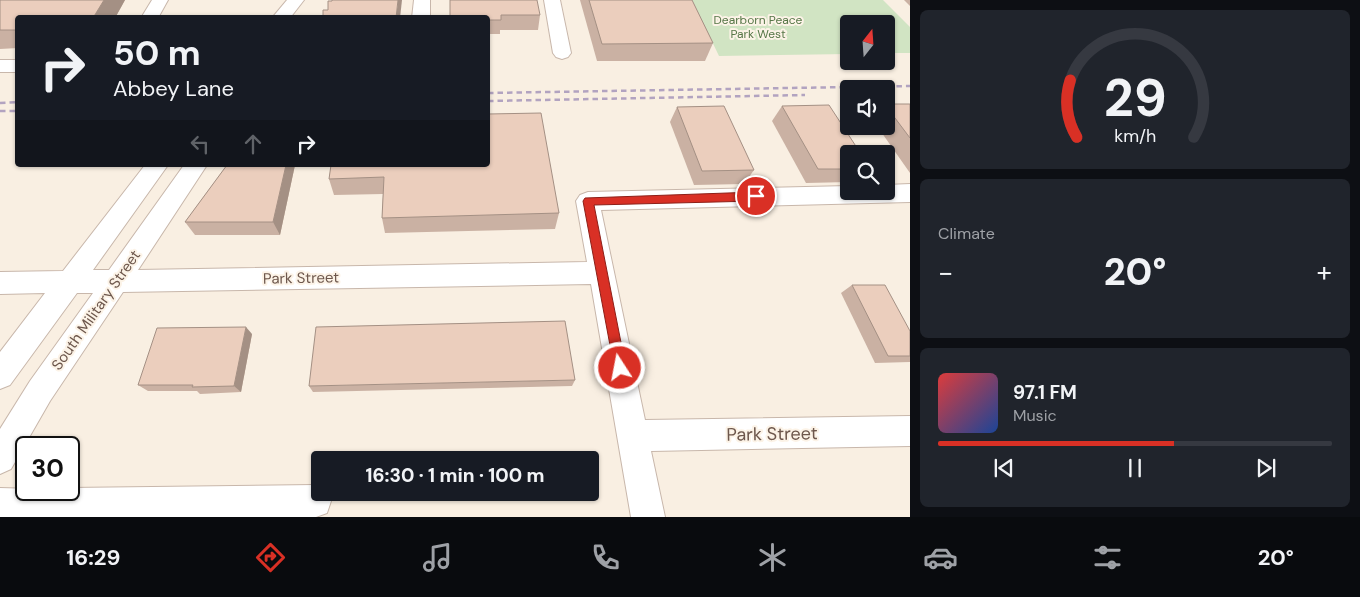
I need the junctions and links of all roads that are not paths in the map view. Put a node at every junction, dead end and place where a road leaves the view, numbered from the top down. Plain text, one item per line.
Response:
1 (160, 0) edge
2 (296, 0) edge
3 (422, 0) edge
4 (552, 0) edge
5 (151, 15) edge
6 (283, 15) edge
7 (288, 15) edge
8 (421, 15) edge
9 (562, 53) dead end
10 (0, 66) edge
11 (15, 66) edge
12 (155, 167) edge
13 (195, 167) edge
14 (910, 193) edge
15 (602, 273) junction
16 (69, 281) junction
17 (116, 281) junction
18 (0, 283) edge
19 (0, 375) edge
20 (910, 431) edge
21 (633, 436) junction
22 (0, 458) edge
23 (315, 501) dead end
24 (0, 505) edge
25 (648, 517) edge

1 - 5 street
2 - 6 street
2 - 7 street
3 - 8 street
4 - 9 street
10 - 11 street
12 - 16 street
13 - 17 street, South Military Street
14 - 15 street
15 - 17 street, Park Street
15 - 21 street
16 - 17 street, Park Street
16 - 18 street, Park Street
16 - 19 street
17 - 22 street, South Military Street
20 - 21 street, Park Street
21 - 25 street
23 - 24 street

